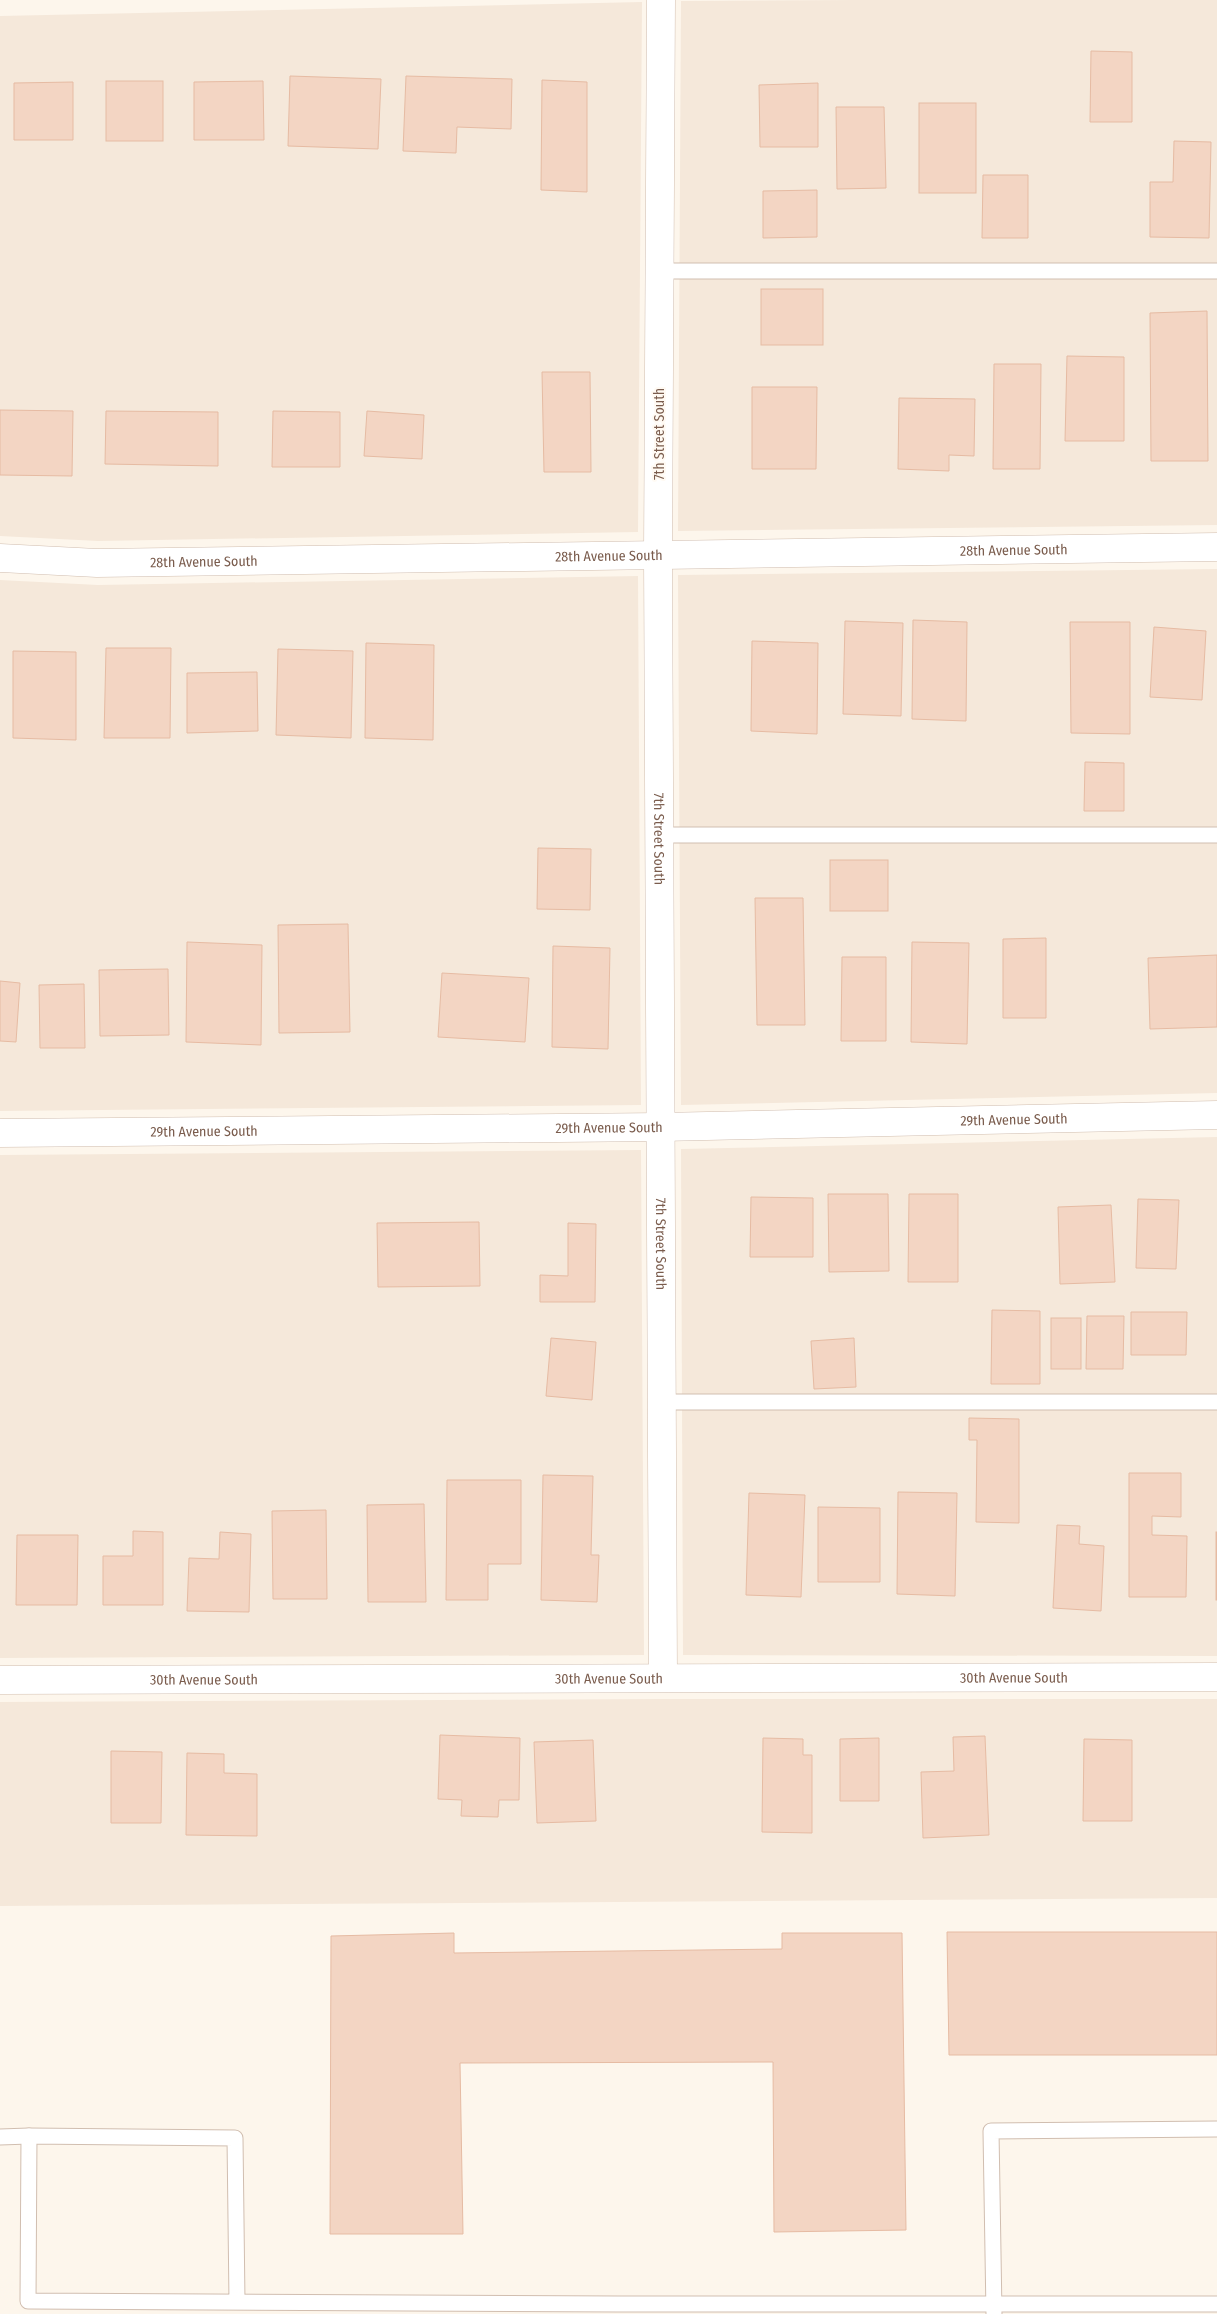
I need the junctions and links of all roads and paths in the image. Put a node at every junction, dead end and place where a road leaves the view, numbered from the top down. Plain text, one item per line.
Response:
1 (661, 0) edge
2 (660, 271) junction
3 (1217, 271) edge
4 (1217, 547) edge
5 (658, 554) junction
6 (0, 558) edge
7 (659, 835) junction
8 (1217, 835) edge
9 (1217, 1115) edge
10 (661, 1128) junction
11 (0, 1133) edge
12 (662, 1402) junction
13 (1217, 1402) edge
14 (663, 1677) junction
15 (1217, 1677) edge
16 (0, 1680) edge
17 (1217, 2129) edge
18 (29, 2136) junction
19 (0, 2137) edge
20 (237, 2302) junction
21 (1217, 2304) edge
22 (994, 2310) edge

1 - 2 street, 7th Street South
2 - 3 lane
2 - 5 street, 7th Street South
4 - 5 street, 28th Avenue South
5 - 6 street, 28th Avenue South
5 - 7 street, 7th Street South
7 - 8 lane
7 - 10 street, 7th Street South
9 - 10 street, 29th Avenue South
10 - 11 street, 29th Avenue South
10 - 12 street, 7th Street South
12 - 13 lane
12 - 14 street, 7th Street South
14 - 15 street, 30th Avenue South
14 - 16 street, 30th Avenue South
17 - 22 lane
18 - 19 lane
18 - 20 lane
18 - 20 lane
20 - 22 lane
21 - 22 lane

